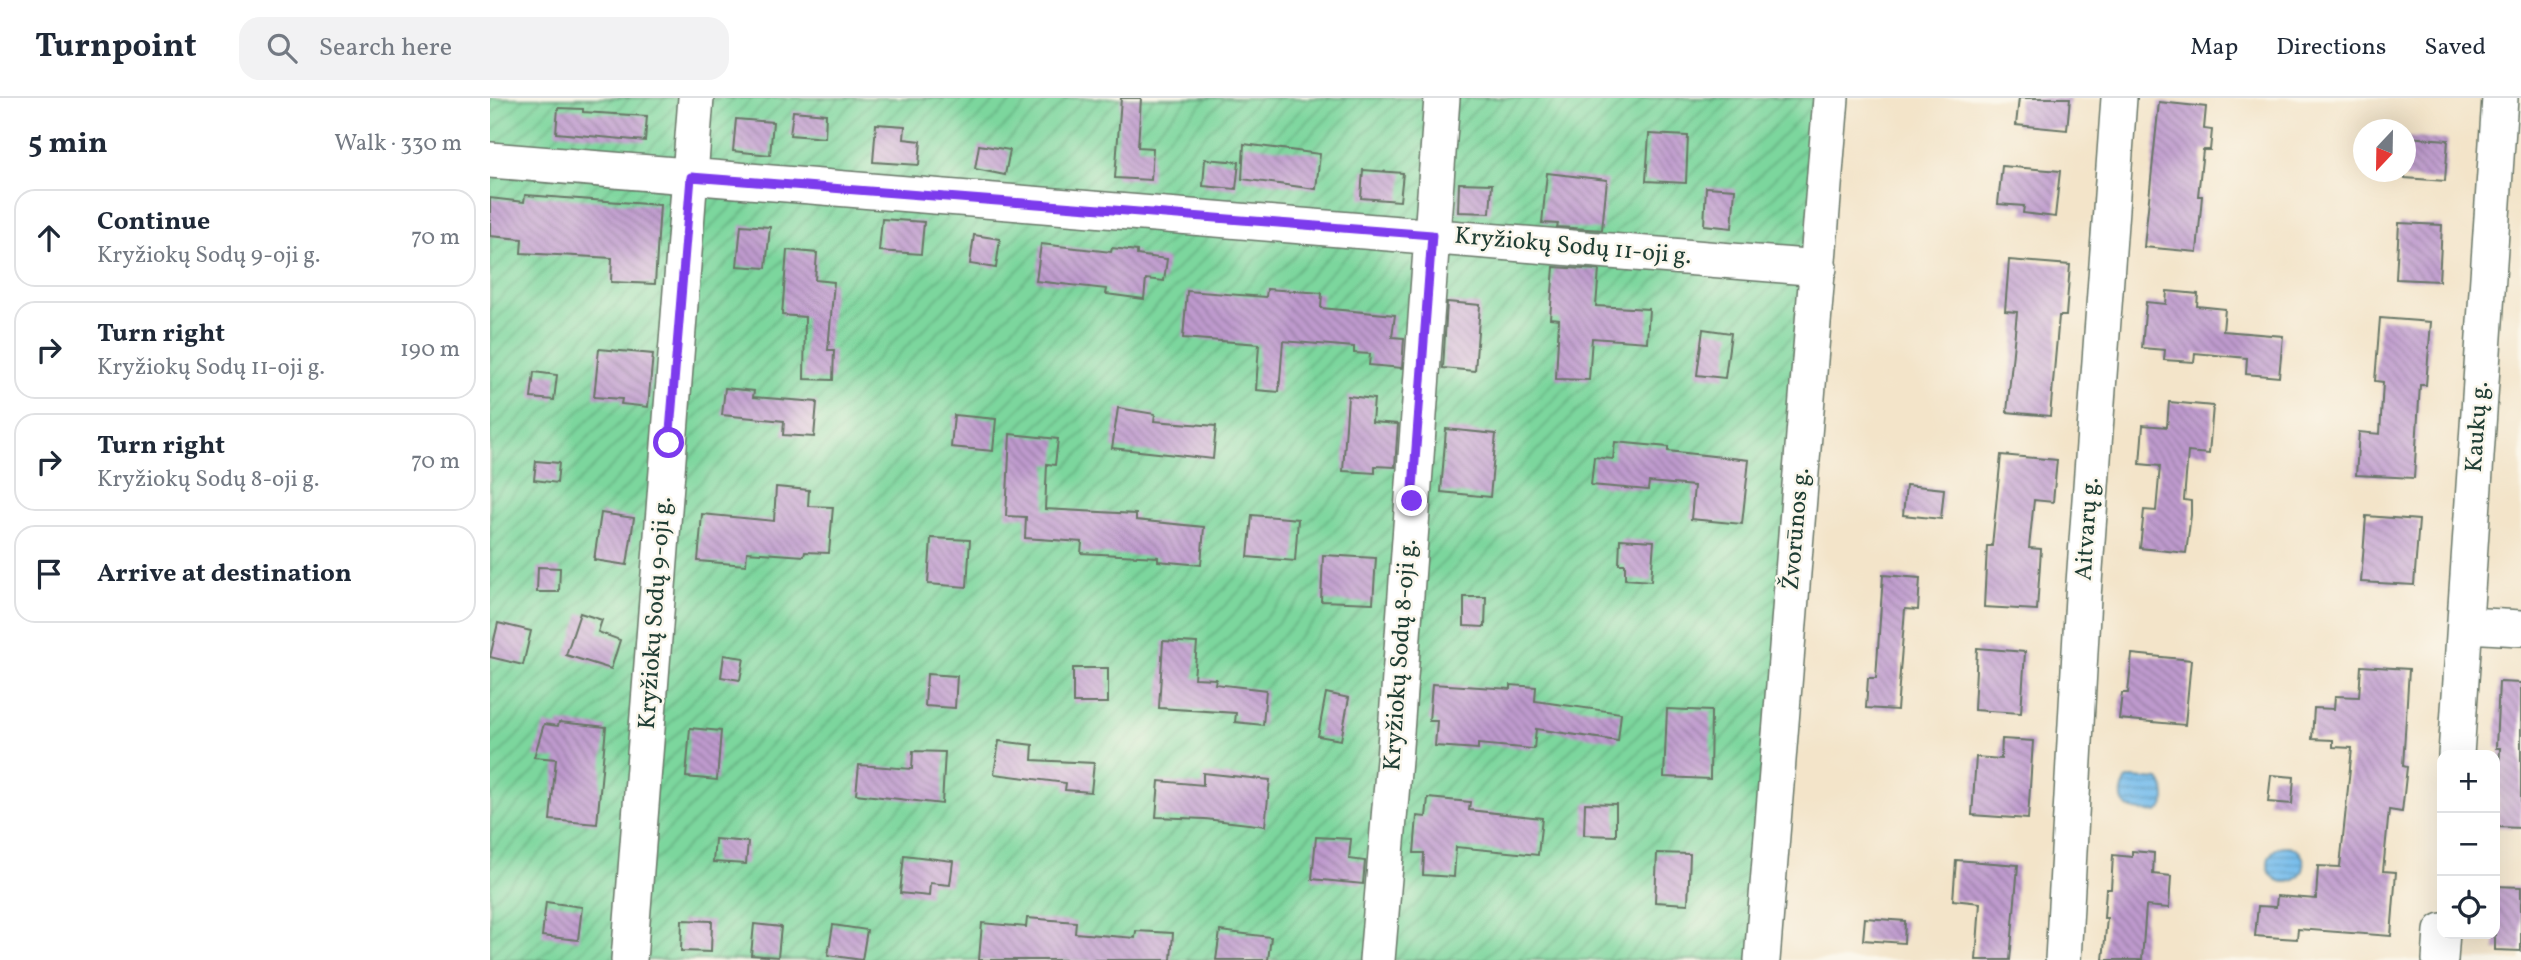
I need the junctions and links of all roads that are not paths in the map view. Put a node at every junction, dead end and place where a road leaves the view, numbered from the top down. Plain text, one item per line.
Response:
1 (696, 98) edge
2 (1442, 98) edge
3 (1831, 98) edge
4 (2119, 98) edge
5 (2500, 98) edge
6 (490, 160) edge
7 (691, 177) junction
8 (1432, 235) junction
9 (1819, 268) junction
10 (2466, 625) junction
11 (2521, 628) edge
12 (2456, 750) edge
13 (2441, 939) edge
14 (629, 960) edge
15 (1377, 960) edge
16 (1762, 960) edge
17 (2063, 960) edge
18 (2440, 960) edge

1 - 7 street, Kryžiokų Sodų 9-oji g.
2 - 8 street, Kryžiokų Sodų 8-oji g.
3 - 9 street, Žvorūnos g.
4 - 17 street, Aitvarų g.
5 - 10 street, Kaukų g.
6 - 7 street, Kryžiokų Sodų 11-oji g.
7 - 8 street, Kryžiokų Sodų 11-oji g.
7 - 14 street, Kryžiokų Sodų 9-oji g.
8 - 9 street, Kryžiokų Sodų 11-oji g.
8 - 15 street, Kryžiokų Sodų 8-oji g.
9 - 16 street, Žvorūnos g.
10 - 11 street
10 - 12 street, Kaukų g.
13 - 18 street

